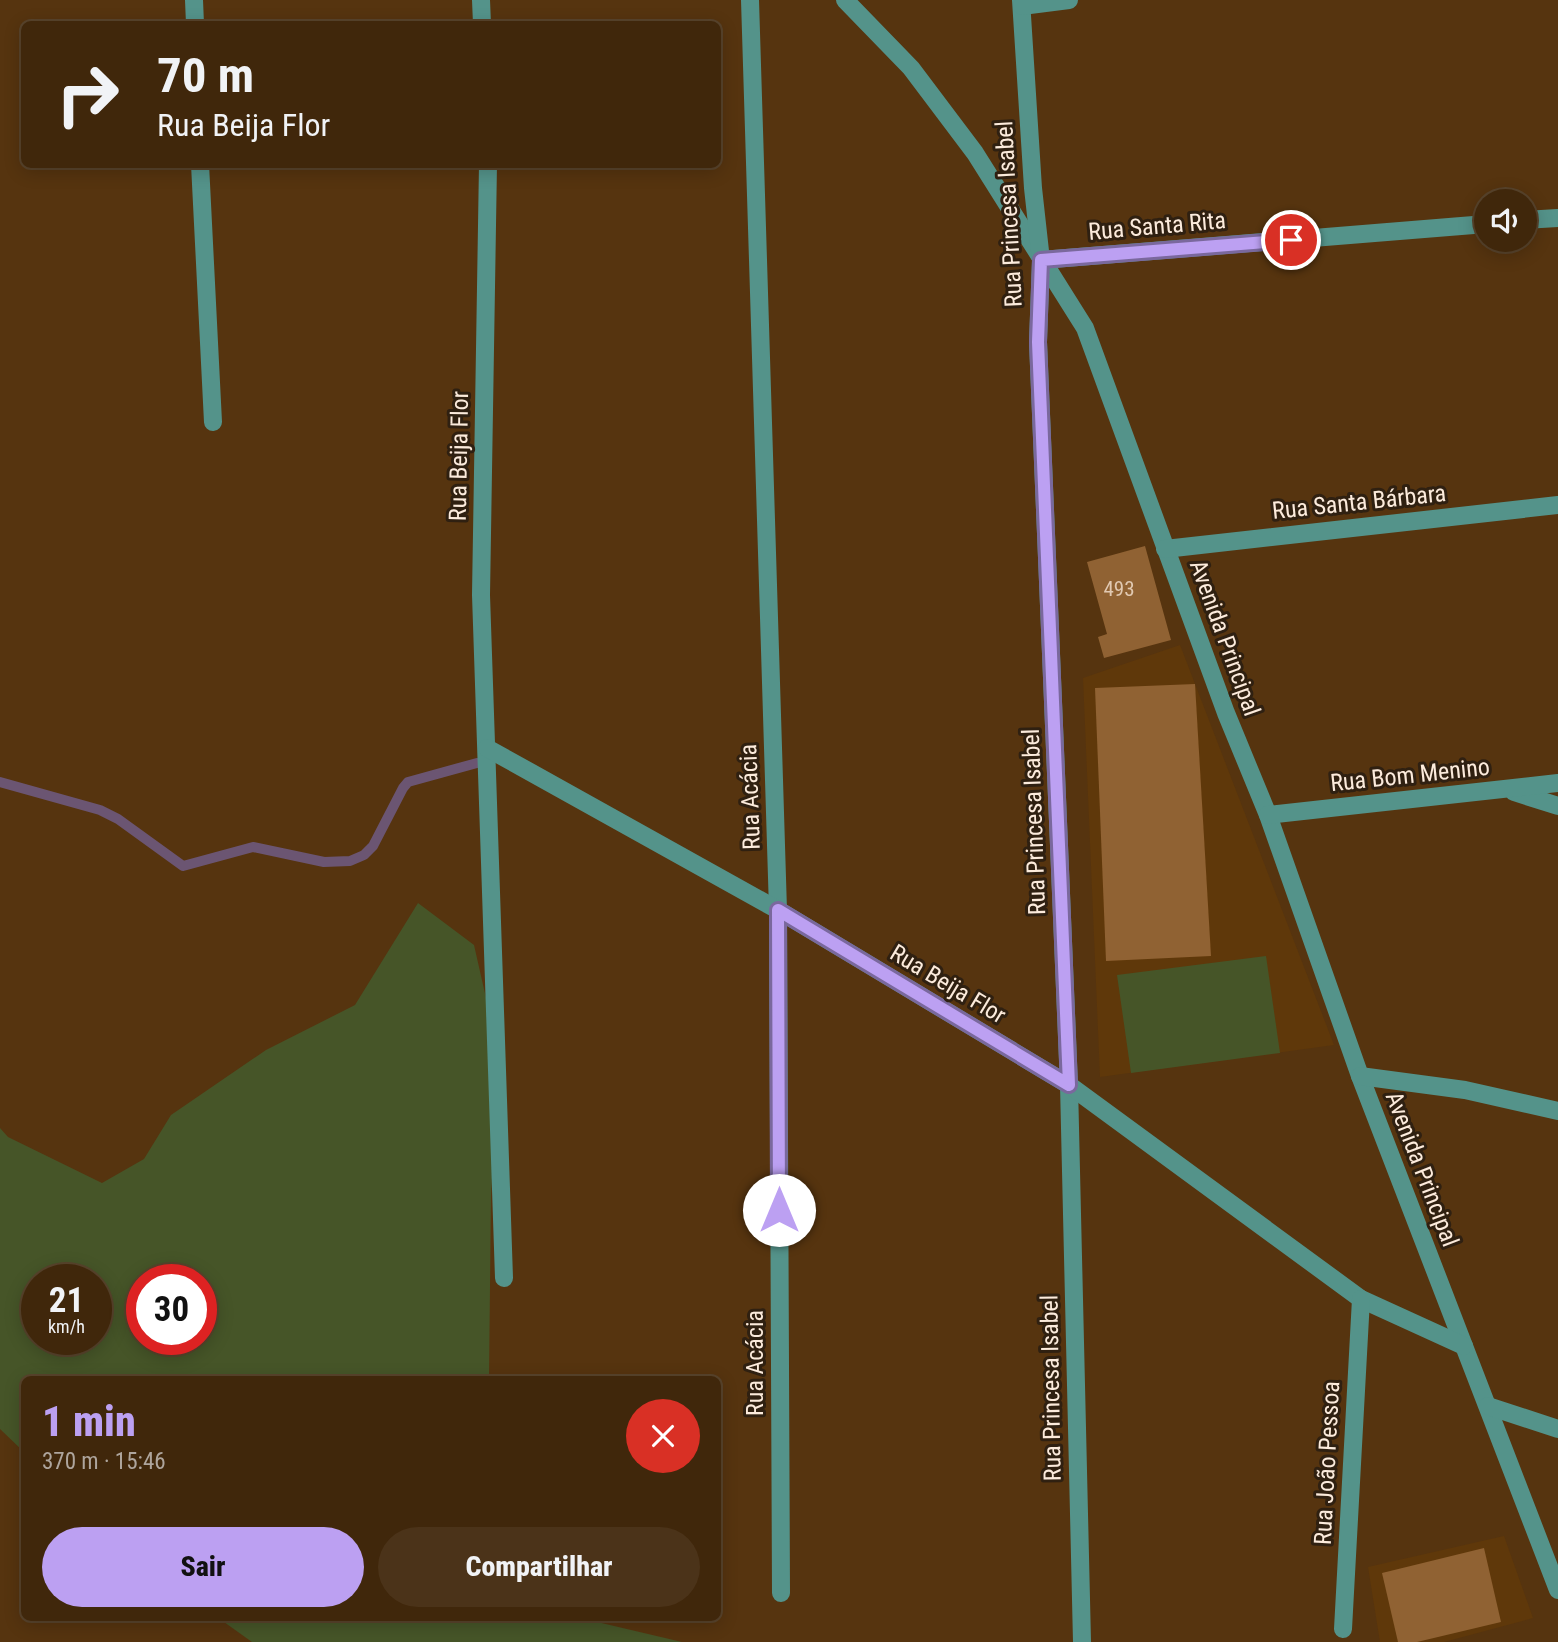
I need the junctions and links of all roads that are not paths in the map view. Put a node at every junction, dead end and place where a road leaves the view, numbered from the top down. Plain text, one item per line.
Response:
1 (194, 0) edge
2 (481, 0) edge
3 (750, 0) edge
4 (845, 0) edge
5 (1069, 0) edge
6 (1022, 3) edge
7 (195, 21) edge
8 (482, 21) edge
9 (200, 168) edge
10 (488, 168) edge
11 (1558, 218) edge
12 (1537, 219) edge
13 (1474, 224) edge
14 (1041, 260) junction
15 (213, 422) dead end
16 (1558, 505) edge
17 (1165, 549) junction
18 (487, 748) junction
19 (1558, 783) edge
20 (1507, 790) junction
21 (1558, 806) edge
22 (1268, 815) junction
23 (778, 910) junction
24 (1360, 1076) junction
25 (1069, 1085) junction
26 (1558, 1111) edge
27 (504, 1278) dead end
28 (1361, 1299) junction
29 (1464, 1346) junction
30 (1488, 1406) junction
31 (1558, 1429) edge
32 (1558, 1590) edge
33 (781, 1592) dead end
34 (1343, 1629) dead end
35 (1082, 1642) edge

1 - 7 street
2 - 8 street
3 - 23 street, Rua Acácia
4 - 14 street, Avenida Principal
5 - 6 street
6 - 14 street, Rua Princesa Isabel
9 - 15 street
10 - 18 street, Rua Beija Flor
11 - 12 street
13 - 14 street, Rua Santa Rita
14 - 17 street, Avenida Principal
14 - 25 street, Rua Princesa Isabel
16 - 17 street, Rua Santa Bárbara
17 - 22 street, Avenida Principal
18 - 23 street, Rua Beija Flor
18 - 27 street, Rua Beija Flor
19 - 20 street, Rua Bom Menino
20 - 21 street
20 - 22 street, Rua Bom Menino
22 - 24 street, Avenida Principal
23 - 25 street, Rua Beija Flor
23 - 33 street, Rua Acácia
24 - 26 street
24 - 29 street, Avenida Principal
25 - 28 street, Rua Beija Flor
25 - 35 street, Rua Princesa Isabel
28 - 29 street
28 - 34 street, Rua João Pessoa
29 - 30 street, Avenida Principal
30 - 31 street
30 - 32 street, Avenida Principal

